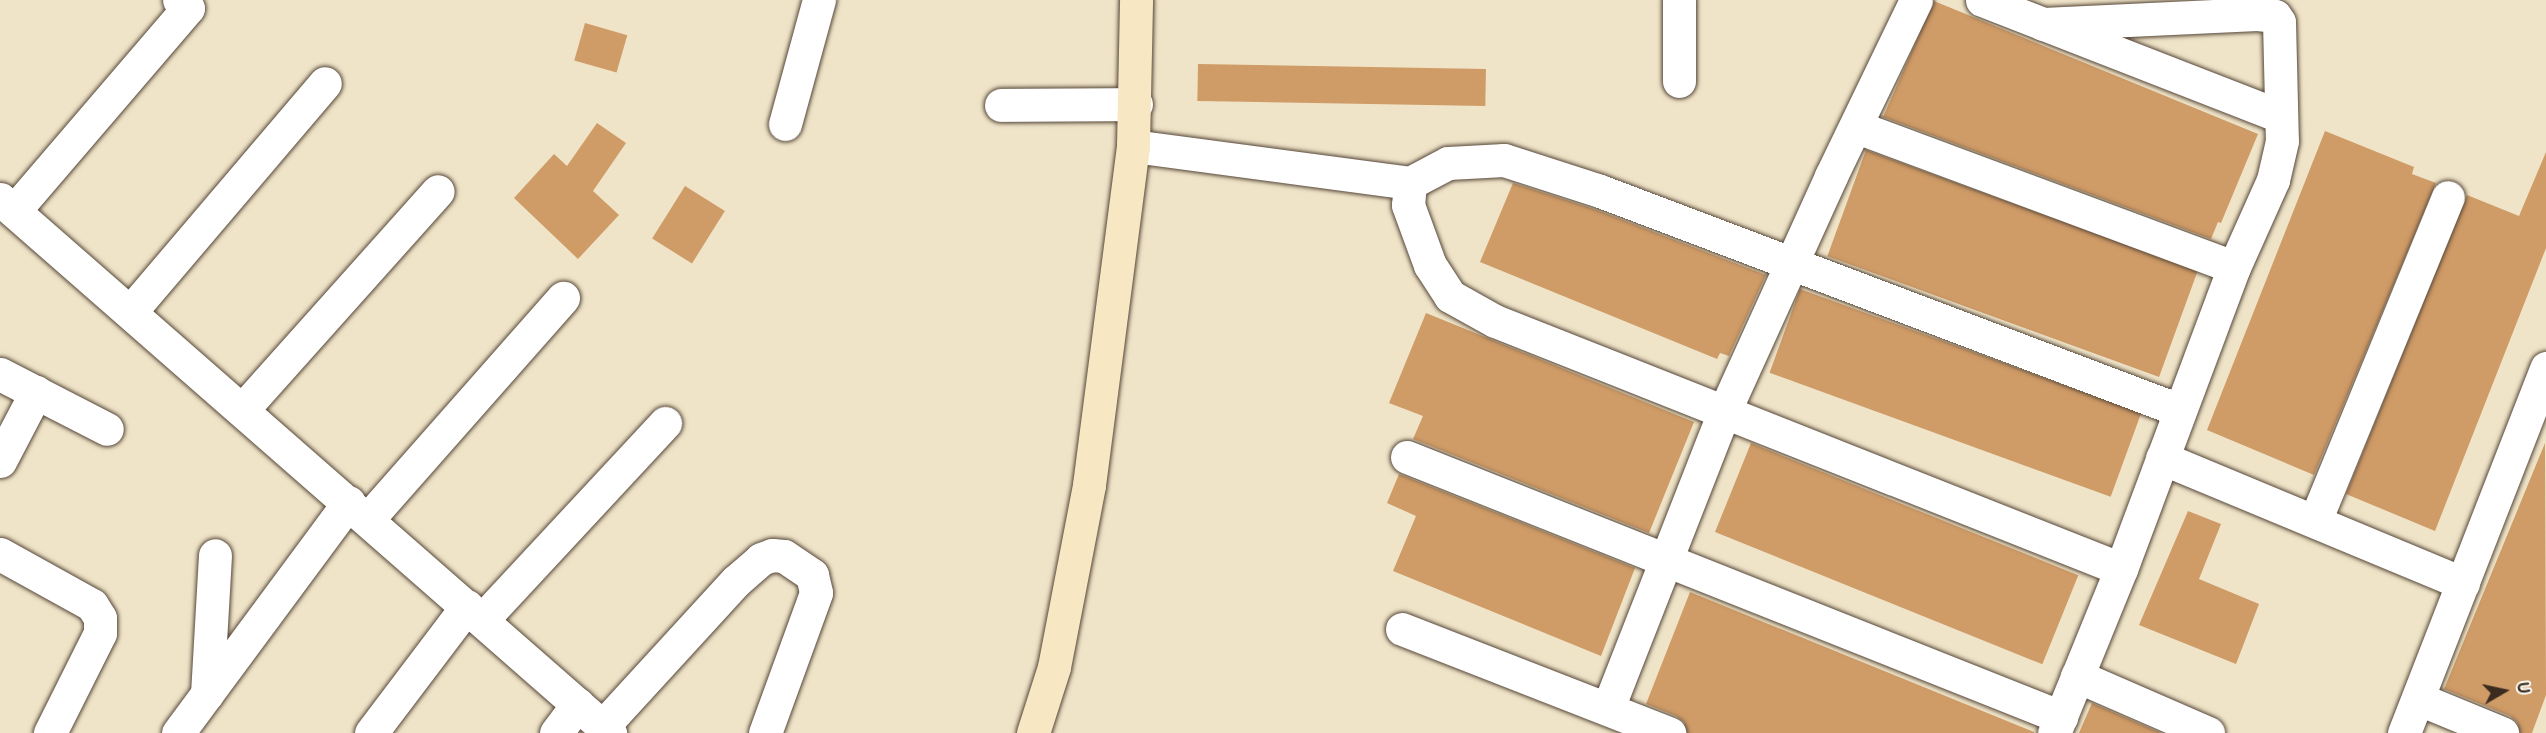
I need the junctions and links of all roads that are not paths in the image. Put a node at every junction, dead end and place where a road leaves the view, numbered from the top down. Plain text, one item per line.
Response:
1 (179, 0) edge
2 (819, 0) edge
3 (1136, 0) edge
4 (1679, 0) edge
5 (1916, 0) edge
6 (1982, 0) edge
7 (2043, 24) junction
8 (1679, 81) dead end
9 (325, 83) dead end
10 (1136, 104) junction
11 (1001, 105) dead end
12 (2280, 116) junction
13 (784, 124) dead end
14 (1857, 127) junction
15 (1133, 146) junction
16 (1410, 183) junction
17 (438, 190) dead end
18 (2448, 197) dead end
19 (7, 205) edge
20 (1790, 264) junction
21 (2234, 267) junction
22 (563, 298) dead end
23 (131, 311) junction
24 (2546, 368) edge
25 (0, 374) edge
26 (36, 392) junction
27 (243, 409) junction
28 (1725, 410) junction
29 (2178, 410) junction
30 (664, 423) dead end
31 (107, 429) dead end
32 (1407, 457) dead end
33 (2163, 459) junction
34 (0, 461) edge
35 (359, 511) junction
36 (2315, 521) junction
37 (0, 554) edge
38 (215, 555) dead end
39 (1668, 562) junction
40 (2121, 569) junction
41 (2463, 583) junction
42 (475, 613) junction
43 (1402, 629) dead end
44 (2077, 676) junction
45 (207, 694) junction
46 (2420, 699) junction
47 (578, 704) junction
48 (1608, 708) junction
49 (2057, 725) edge
50 (606, 729) edge
51 (50, 733) edge
52 (178, 733) edge
53 (371, 733) edge
54 (556, 733) edge
55 (765, 733) edge
56 (1033, 733) edge
57 (1669, 733) edge
58 (2208, 733) edge
59 (2404, 733) edge
60 (2502, 733) edge

1 - 19 street
2 - 13 street
3 - 10 street
4 - 8 street
5 - 14 street
6 - 7 street
7 - 12 street
7 - 12 street
9 - 23 street
10 - 11 street
10 - 15 street
12 - 21 street
14 - 20 street
14 - 21 street
15 - 16 street
15 - 56 street
16 - 20 street
16 - 28 street
17 - 27 street
18 - 36 street
19 - 23 street
20 - 28 street
20 - 29 street
21 - 29 street
22 - 35 street
23 - 27 street
24 - 41 street
25 - 26 street
26 - 31 street
26 - 34 street
27 - 35 street
28 - 39 street
28 - 40 street
29 - 33 street
30 - 42 street
32 - 39 street
33 - 36 street
33 - 40 street
35 - 42 street
35 - 45 street
36 - 41 street
37 - 51 street
38 - 45 street
39 - 48 street
39 - 49 street
40 - 44 street
41 - 46 street
42 - 47 street
42 - 53 street
43 - 48 street
44 - 49 street
44 - 58 street
45 - 52 street
46 - 59 street
46 - 60 street
47 - 50 street
47 - 54 street
48 - 57 street
50 - 55 street

